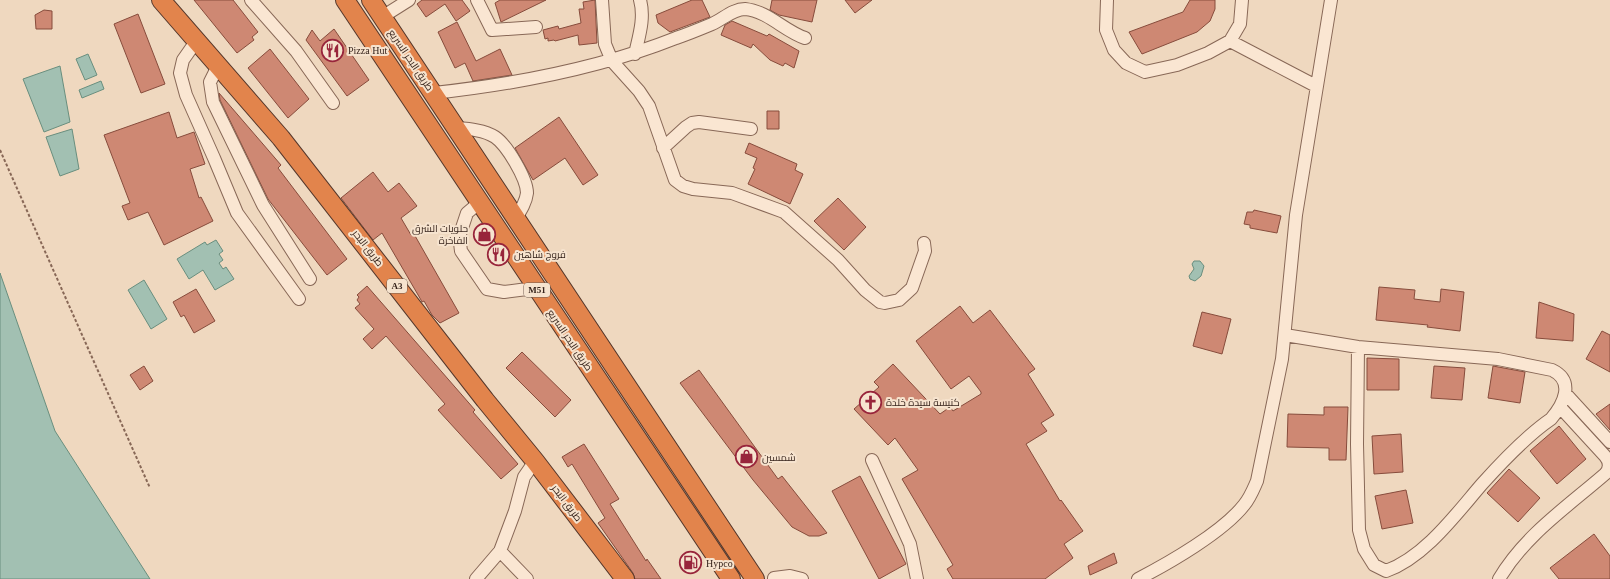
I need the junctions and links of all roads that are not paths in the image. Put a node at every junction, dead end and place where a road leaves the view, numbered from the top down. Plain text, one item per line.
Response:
1 (161, 0) edge
2 (251, 0) edge
3 (345, 0) edge
4 (371, 0) edge
5 (409, 0) edge
6 (477, 0) edge
7 (602, 0) edge
8 (640, 0) edge
9 (1107, 0) edge
10 (1242, 0) edge
11 (1331, 0) edge
12 (382, 17) junction
13 (536, 27) dead end
14 (805, 38) dead end
15 (197, 40) junction
16 (1230, 41) junction
17 (635, 54) junction
18 (612, 61) junction
19 (218, 66) junction
20 (1316, 86) junction
21 (434, 93) junction
22 (333, 103) dead end
23 (456, 128) junction
24 (751, 129) dead end
25 (663, 148) junction
26 (480, 202) junction
27 (516, 218) junction
28 (924, 243) dead end
29 (310, 280) dead end
30 (535, 288) junction
31 (299, 299) dead end
32 (1285, 335) junction
33 (1358, 347) junction
34 (1565, 393) junction
35 (1560, 407) junction
36 (1610, 442) edge
37 (872, 460) dead end
38 (535, 461) junction
39 (500, 552) junction
40 (774, 578) edge
41 (476, 579) edge
42 (527, 579) edge
43 (625, 579) edge
44 (731, 579) edge
45 (755, 579) edge
46 (802, 579) edge
47 (917, 579) edge
48 (1138, 579) edge
49 (1499, 579) edge

1 - 15 highway, طريق البحر / A3
2 - 22 street
3 - 26 highway, طريق البحر السريع / M51
4 - 12 highway, طريق البحر السريع / M51
5 - 12 street
6 - 13 street
7 - 18 street
8 - 17 street
9 - 16 street
10 - 16 street
11 - 20 street
12 - 21 highway, طريق البحر السريع / M51
14 - 17 street
15 - 19 highway, طريق البحر / A3
15 - 31 street
16 - 20 street
17 - 18 street
18 - 21 street
18 - 25 street
19 - 29 street
19 - 38 highway, طريق البحر / A3
20 - 32 street
21 - 23 highway, طريق البحر السريع / M51
23 - 27 highway, طريق البحر السريع / M51
23 - 27 street
24 - 25 street
25 - 28 street
26 - 30 highway, طريق البحر السريع / M51
26 - 30 street
27 - 45 highway, طريق البحر السريع / M51
30 - 44 highway, طريق البحر السريع / M51
32 - 33 street
32 - 48 street
33 - 34 street
33 - 35 street
34 - 35 street
34 - 36 street
35 - 49 street
37 - 47 street
38 - 39 street
38 - 43 highway, طريق البحر / A3
39 - 41 street
39 - 42 street
40 - 46 street

